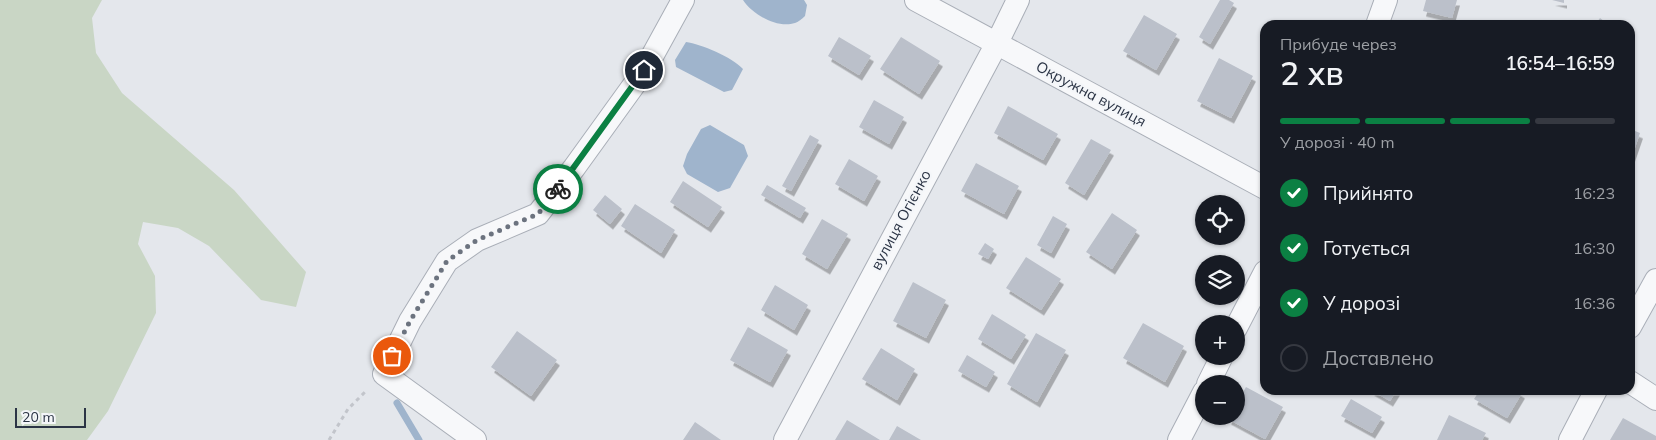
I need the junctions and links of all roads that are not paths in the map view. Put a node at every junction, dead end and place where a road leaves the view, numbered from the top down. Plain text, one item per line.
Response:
1 (683, 0) edge
2 (916, 0) edge
3 (1018, 0) edge
4 (1386, 0) edge
5 (1380, 20) edge
6 (996, 43) junction
7 (1260, 185) edge
8 (1656, 280) edge
9 (1260, 282) edge
10 (1243, 315) edge
11 (1635, 318) edge
12 (1635, 385) edge
13 (1593, 395) edge
14 (1656, 399) edge
15 (1195, 409) edge
16 (475, 440) edge
17 (785, 440) edge
18 (1179, 440) edge
19 (1570, 440) edge

1 - 16 street
2 - 6 street, Окружна вулиця
3 - 6 street, вулиця Огієнко
4 - 5 street
6 - 7 street, Окружна вулиця
6 - 17 street, вулиця Огієнко
8 - 11 street
9 - 10 street
12 - 14 street
13 - 19 street
15 - 18 street

